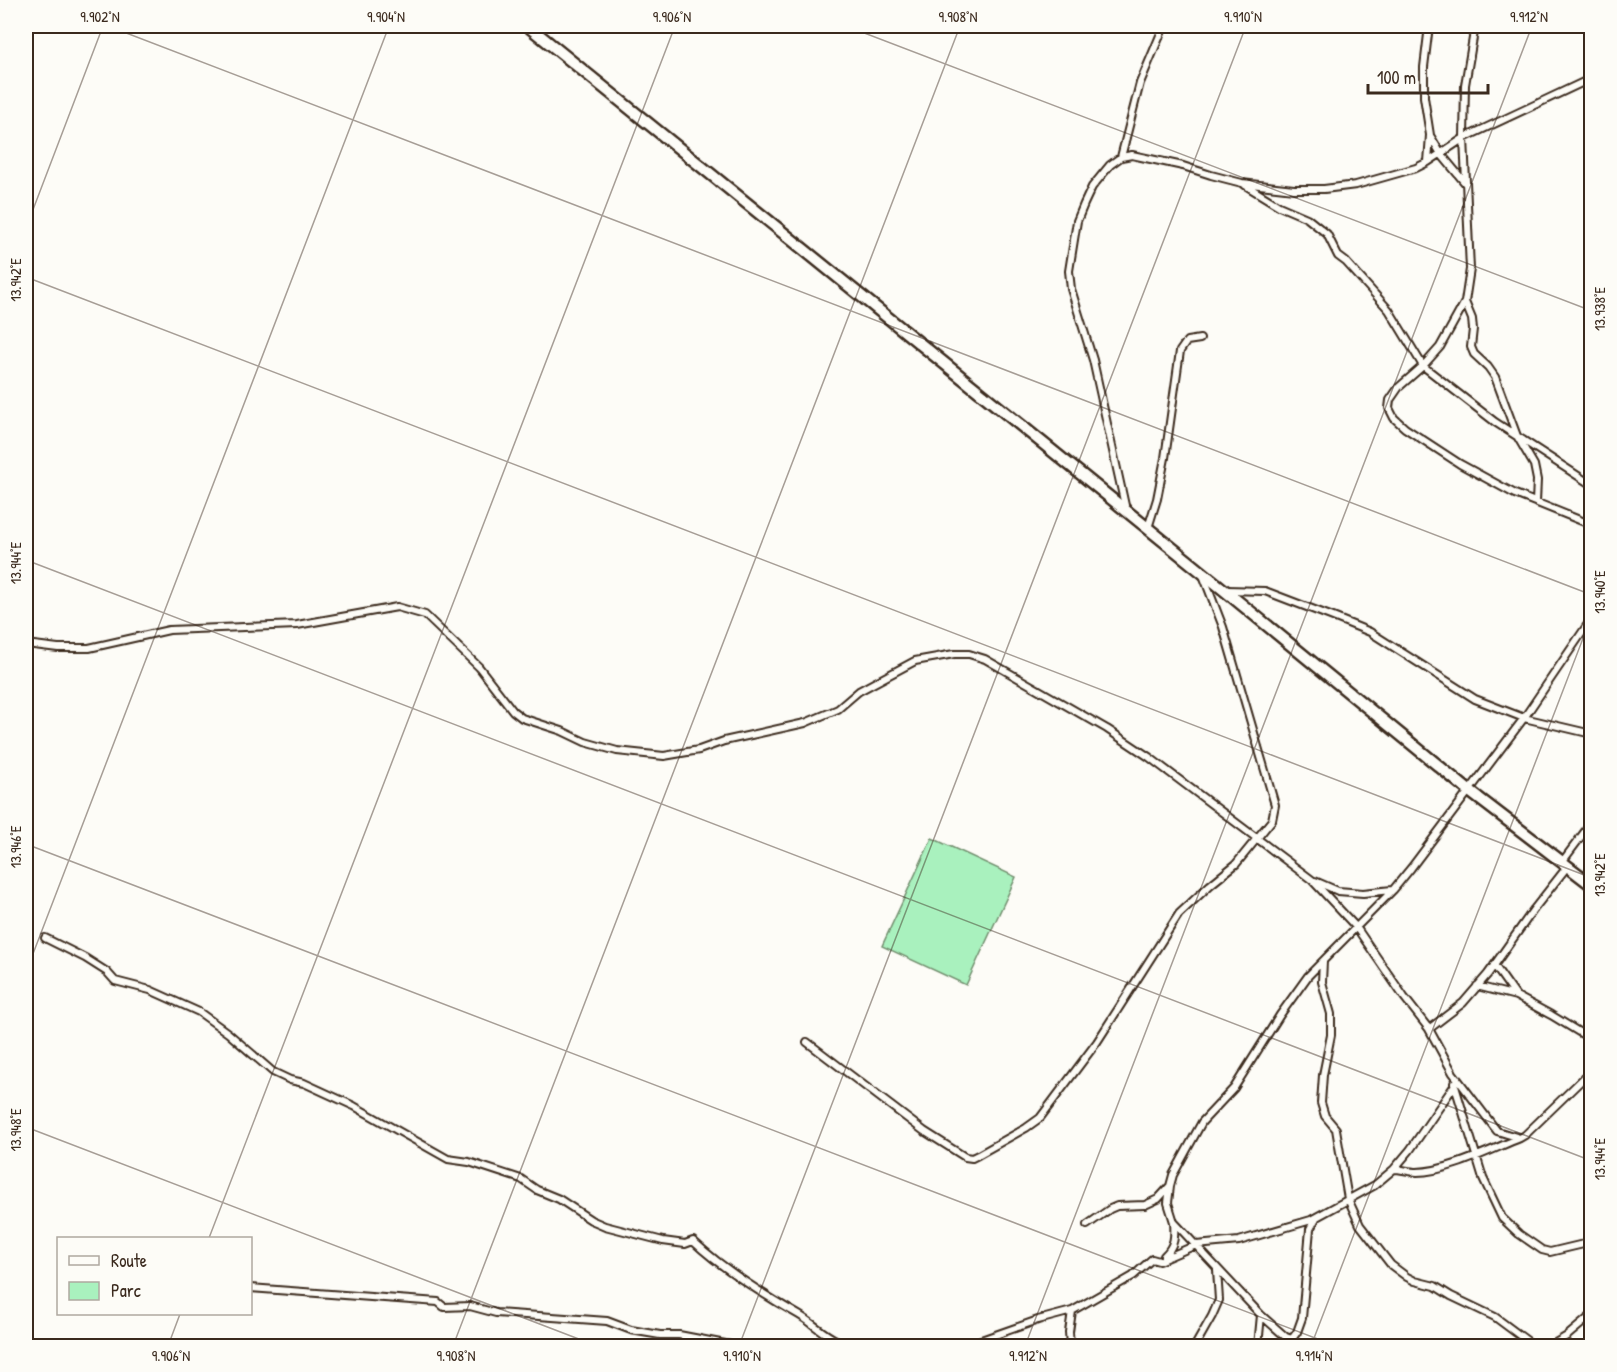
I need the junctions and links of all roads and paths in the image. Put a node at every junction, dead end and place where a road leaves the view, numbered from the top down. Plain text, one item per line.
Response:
1 (528, 26) edge
2 (1164, 26) edge
3 (1429, 26) edge
4 (1475, 26) edge
5 (1592, 78) edge
6 (1430, 135) junction
7 (1464, 138) junction
8 (1441, 153) junction
9 (1121, 157) junction
10 (1428, 162) junction
11 (1242, 183) junction
12 (1466, 184) junction
13 (1465, 302) junction
14 (1200, 339) dead end
15 (1423, 366) junction
16 (1517, 436) junction
17 (1592, 485) edge
18 (1536, 502) junction
19 (1127, 512) junction
20 (1592, 525) edge
21 (1148, 529) junction
22 (1202, 572) junction
23 (1224, 590) junction
24 (1592, 618) edge
25 (26, 644) edge
26 (1524, 718) junction
27 (1592, 734) edge
28 (1468, 790) junction
29 (1592, 822) edge
30 (1256, 839) junction
31 (1564, 865) junction
32 (1312, 880) junction
33 (1592, 885) edge
34 (1393, 890) junction
35 (1356, 927) junction
36 (45, 938) dead end
37 (1323, 961) junction
38 (1494, 965) junction
39 (1478, 986) junction
40 (1516, 996) junction
41 (1429, 1029) junction
42 (1592, 1040) edge
43 (807, 1042) dead end
44 (1592, 1070) edge
45 (1453, 1073) junction
46 (1454, 1086) junction
47 (1520, 1138) junction
48 (1476, 1155) junction
49 (1394, 1169) junction
50 (1170, 1186) junction
51 (1348, 1199) junction
52 (1316, 1218) junction
53 (1174, 1222) junction
54 (1087, 1225) dead end
55 (1592, 1242) edge
56 (1196, 1245) junction
57 (1159, 1261) junction
58 (1217, 1269) junction
59 (252, 1288) edge
60 (1072, 1311) junction
61 (1261, 1315) junction
62 (1592, 1315) edge
63 (1286, 1337) junction
64 (849, 1346) edge
65 (736, 1347) edge
66 (870, 1347) edge
67 (964, 1347) edge
68 (1070, 1347) edge
69 (1195, 1347) edge
70 (1258, 1347) edge
71 (1296, 1347) edge
72 (1534, 1347) edge
73 (1551, 1347) edge

1 - 19 main road
2 - 9 street
3 - 6 street
4 - 7 street
5 - 7 street
6 - 8 street
6 - 10 street
7 - 8 street
7 - 12 street
8 - 10 street
8 - 12 street
9 - 11 street
9 - 19 street
10 - 11 street
11 - 15 street
12 - 13 street
13 - 15 street
13 - 16 street
14 - 21 street
15 - 16 street
15 - 18 street
16 - 17 street
16 - 18 street
18 - 20 street
19 - 21 main road
21 - 22 main road
22 - 23 main road
22 - 30 street
23 - 26 street
23 - 28 main road
24 - 26 street
25 - 30 street
26 - 27 street
26 - 28 street
28 - 31 main road
28 - 34 street
29 - 31 street
30 - 32 street
30 - 43 street
31 - 33 main road
31 - 38 street
32 - 34 street
32 - 35 street
34 - 35 street
35 - 37 street
35 - 41 street
36 - 64 street
37 - 50 street
37 - 51 street
38 - 39 street
38 - 40 street
39 - 40 street
39 - 41 street
40 - 42 street
41 - 45 street
44 - 47 street
45 - 46 street
45 - 47 street
46 - 48 street
46 - 49 street
47 - 48 street
48 - 49 street
48 - 55 street
49 - 51 street
50 - 53 street
50 - 54 street
51 - 52 street
51 - 72 street
52 - 56 street
52 - 63 street
53 - 56 street
53 - 57 street
56 - 57 street
56 - 58 street
57 - 60 street
58 - 61 street
58 - 69 street
59 - 65 street
60 - 67 street
60 - 68 street
61 - 63 street
61 - 70 street
62 - 73 street
63 - 71 street
64 - 66 street

